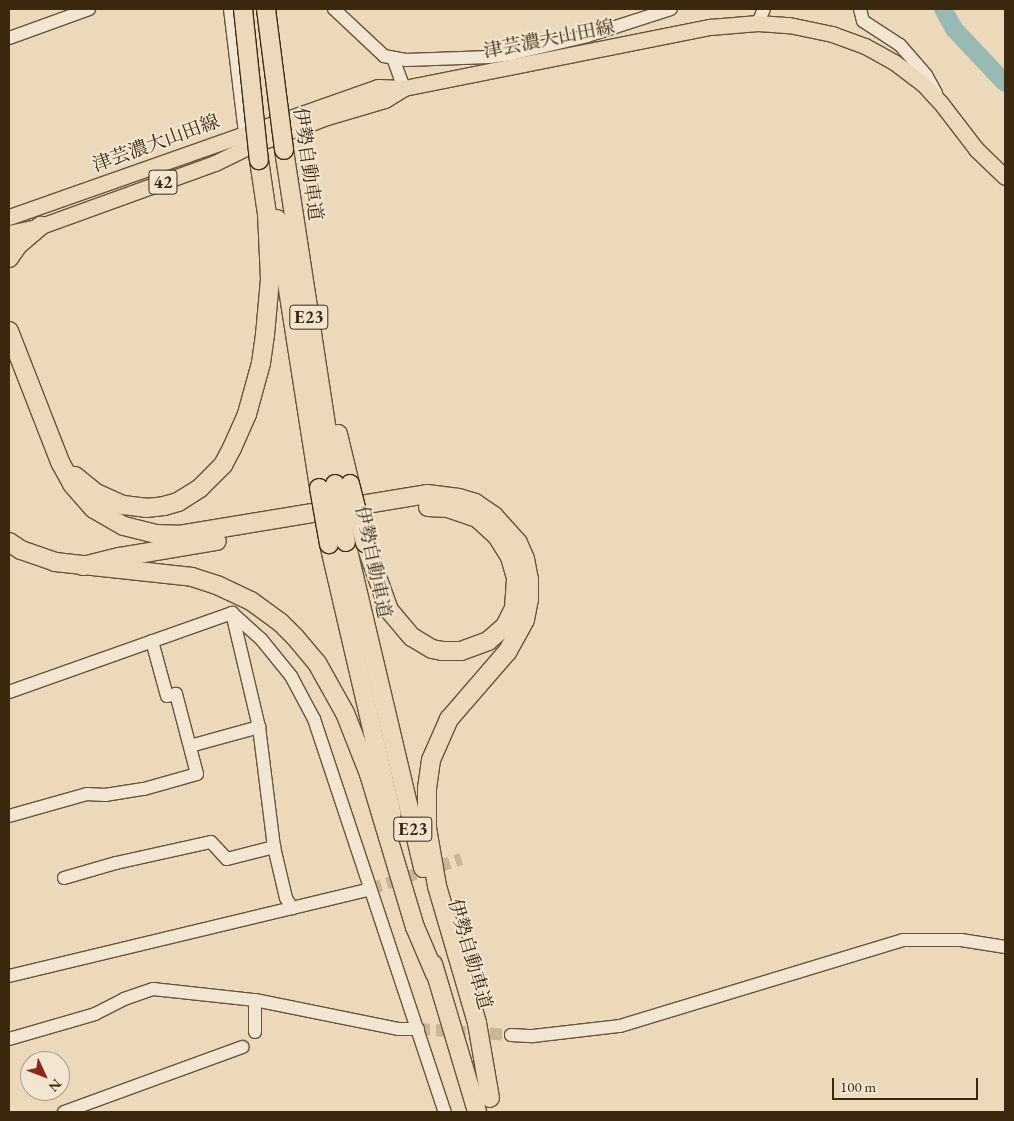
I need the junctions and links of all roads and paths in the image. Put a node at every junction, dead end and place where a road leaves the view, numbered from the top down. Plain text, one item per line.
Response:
1 (89, 9) edge
2 (230, 9) edge
3 (242, 9) edge
4 (249, 9) edge
5 (266, 9) edge
6 (334, 9) edge
7 (671, 9) edge
8 (860, 9) edge
9 (761, 16) edge
10 (587, 36) junction
11 (9, 38) edge
12 (589, 52) junction
13 (393, 58) junction
14 (404, 88) junction
15 (940, 102) junction
16 (244, 133) junction
17 (263, 158) junction
18 (1005, 177) edge
19 (9, 217) edge
20 (41, 226) junction
21 (9, 233) edge
22 (9, 258) edge
23 (9, 331) edge
24 (60, 462) junction
25 (334, 485) junction
26 (9, 542) edge
27 (338, 543) junction
28 (83, 566) junction
29 (232, 613) junction
30 (152, 641) junction
31 (9, 692) edge
32 (259, 727) junction
33 (190, 746) junction
34 (9, 816) edge
35 (274, 847) junction
36 (64, 878) dead end
37 (370, 889) junction
38 (292, 908) junction
39 (1005, 947) edge
40 (435, 974) junction
41 (9, 976) edge
42 (254, 1000) junction
43 (418, 1029) junction
44 (255, 1032) dead end
45 (511, 1035) tunnel mouth
46 (9, 1039) edge
47 (243, 1048) dead end
48 (493, 1105) edge
49 (64, 1112) edge
50 (445, 1112) edge
51 (478, 1112) edge

1 - 11 street
2 - 16 street
3 - 17 highway, bridge
4 - 17 highway, 伊勢自動車道 / E23
5 - 25 highway, 伊勢自動車道 / E23, bridge
6 - 13 street
7 - 10 street
8 - 15 street
9 - 12 main road, 津芸濃大山田線 / 42
9 - 15 main road, 津芸濃大山田線 / 42
10 - 12 street
10 - 13 street
12 - 14 main road, 津芸濃大山田線 / 42
13 - 14 street
14 - 16 main road, 津芸濃大山田線 / 42
14 - 20 main road, 津芸濃大山田線 / 42
15 - 18 main road, 津芸濃大山田線 / 42
16 - 19 main road, 津芸濃大山田線 / 42
17 - 24 highway
17 - 25 highway, 伊勢自動車道 / E23
20 - 21 main road, 津芸濃大山田線 / 42
20 - 22 highway
23 - 24 highway
24 - 48 highway
25 - 27 highway, 伊勢自動車道 / E23, bridge
25 - 28 highway, bridge
26 - 28 highway
27 - 40 highway, 伊勢自動車道 / E23
27 - 48 highway, 伊勢自動車道 / E23
28 - 40 highway
29 - 30 street
29 - 32 street
29 - 37 street
30 - 31 street
30 - 33 street
32 - 33 street
32 - 35 street
33 - 34 street
35 - 36 street
35 - 38 street
37 - 38 street
37 - 43 street
38 - 41 street
39 - 45 street
40 - 51 highway, 伊勢自動車道 / E23
42 - 43 street
42 - 44 street
42 - 46 street
43 - 50 street
47 - 49 street

